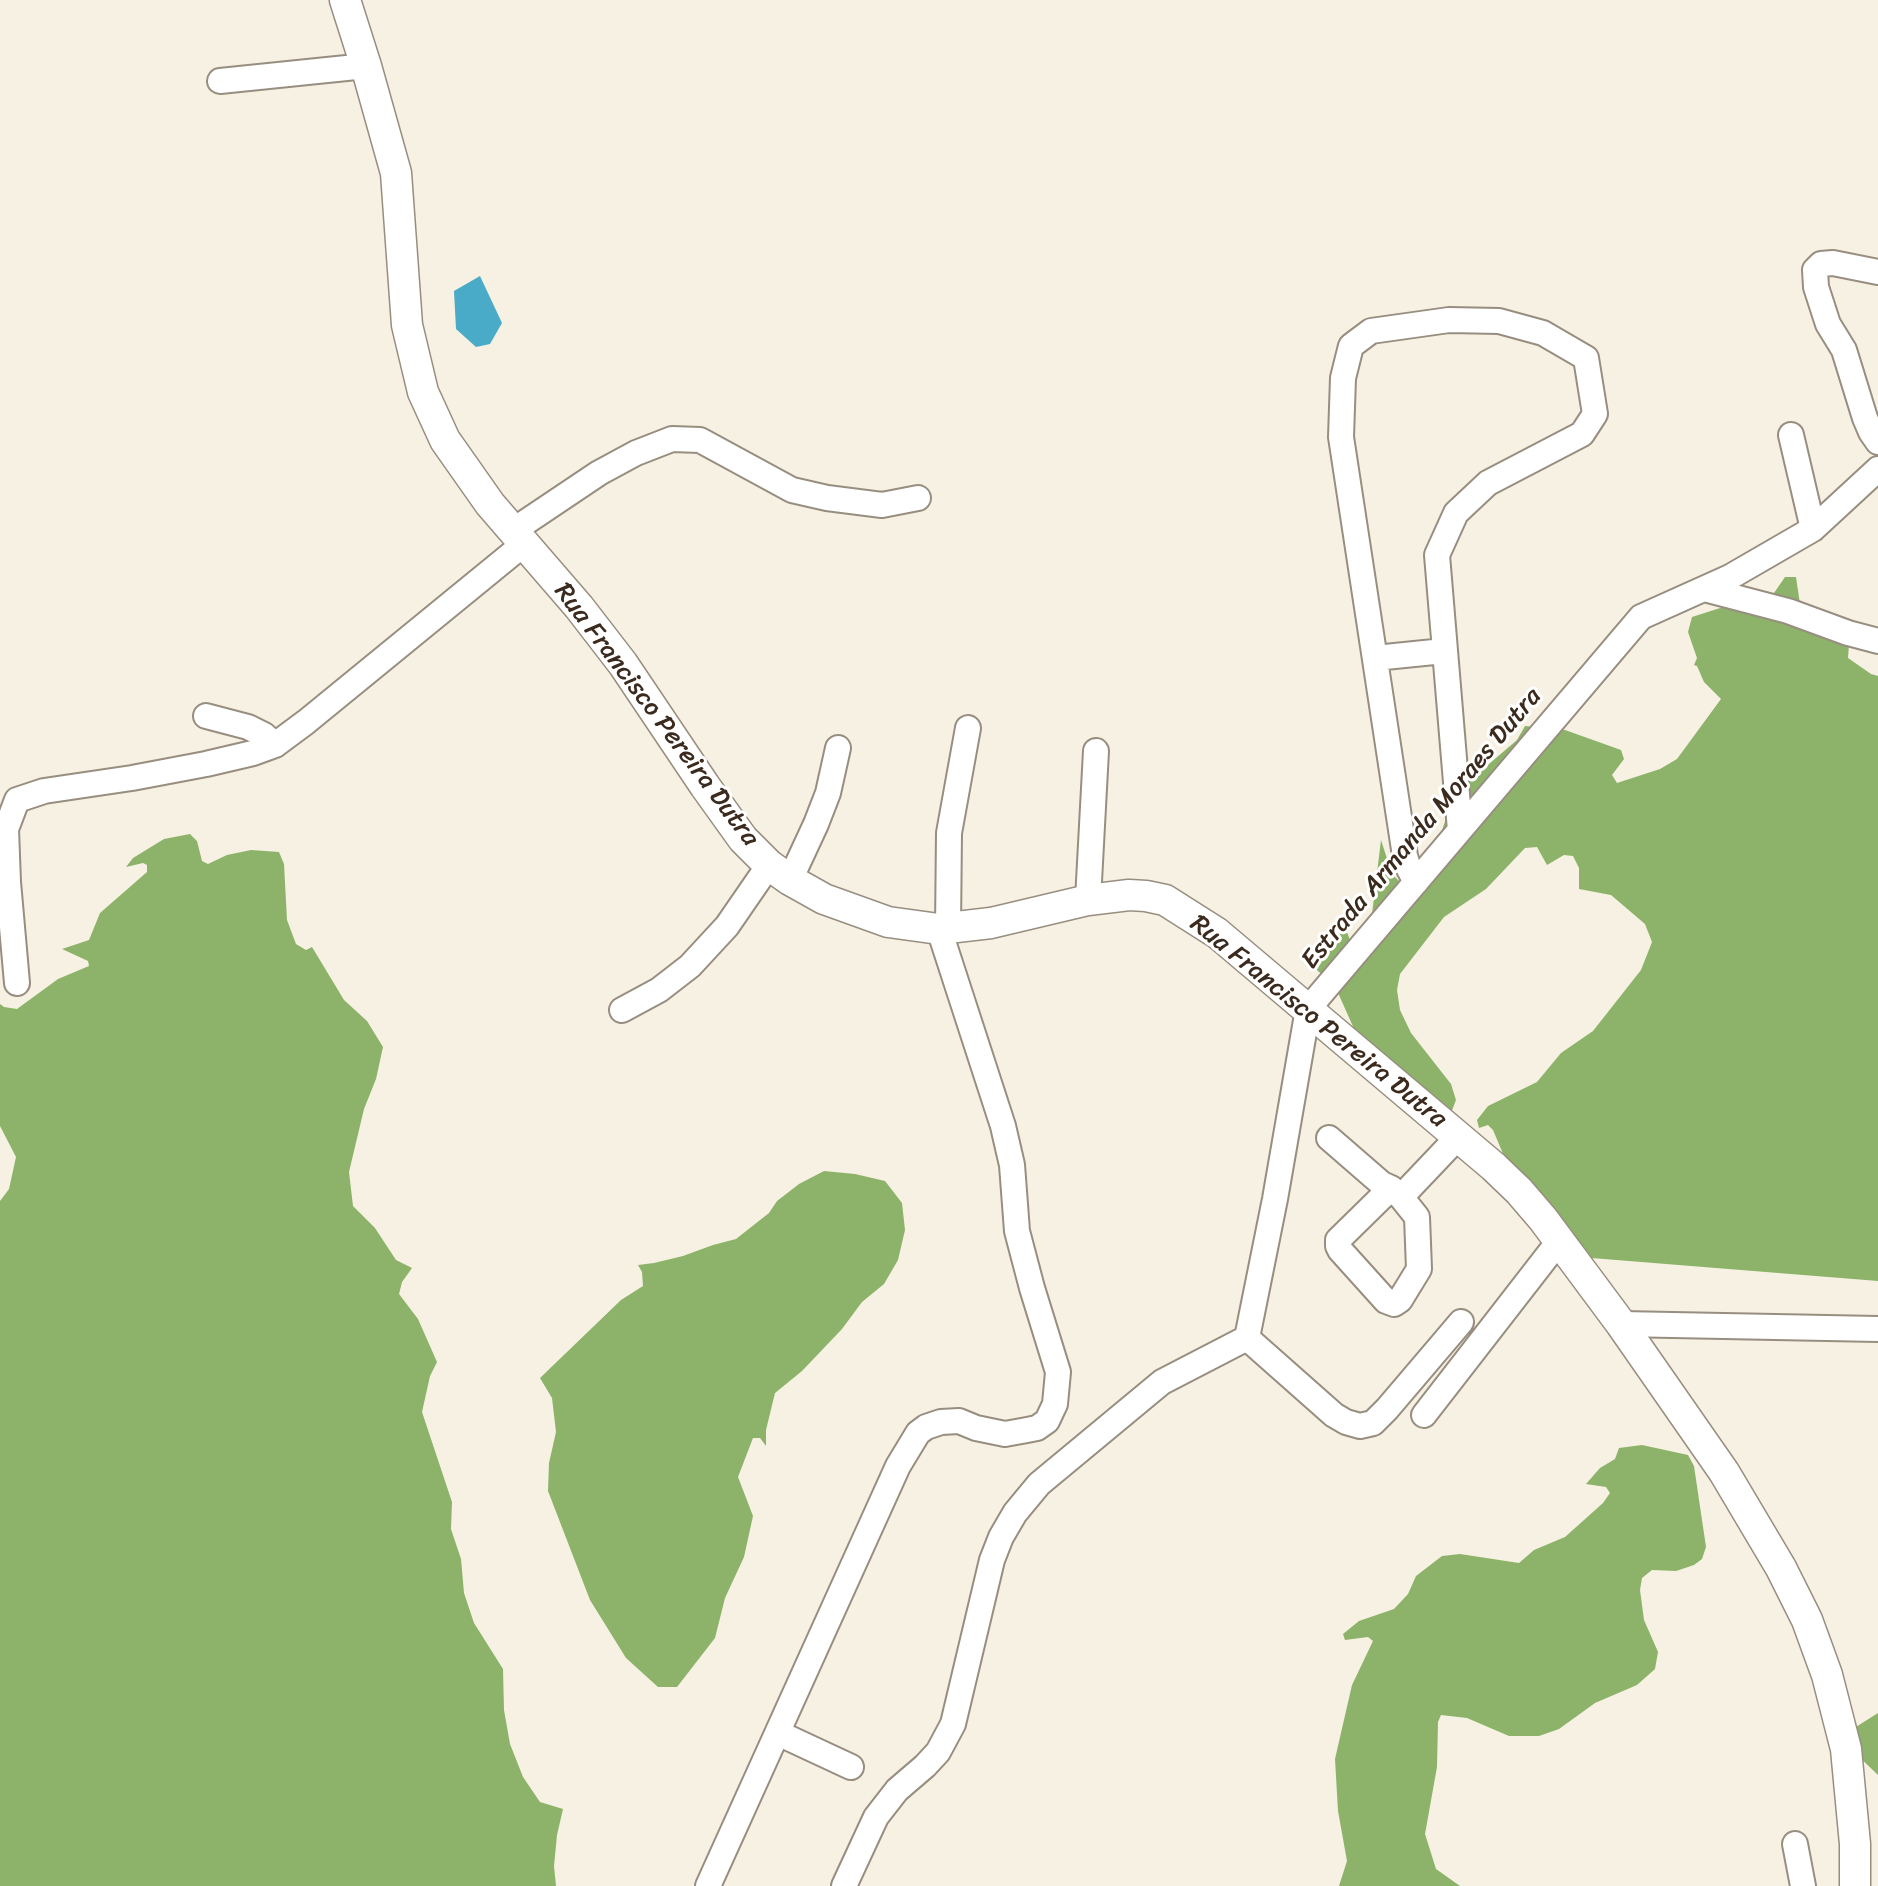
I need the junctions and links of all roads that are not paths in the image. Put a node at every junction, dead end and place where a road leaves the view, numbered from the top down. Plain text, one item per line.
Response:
1 (345, 0) edge
2 (366, 66) junction
3 (220, 81) dead end
4 (1878, 272) edge
5 (1791, 435) dead end
6 (1878, 442) edge
7 (1878, 469) edge
8 (918, 498) dead end
9 (1813, 528) junction
10 (519, 537) junction
11 (1704, 589) junction
12 (1878, 641) edge
13 (1444, 651) junction
14 (1375, 658) junction
15 (206, 716) dead end
16 (968, 728) dead end
17 (275, 745) junction
18 (838, 748) dead end
19 (1097, 751) dead end
20 (1460, 831) junction
21 (779, 872) junction
22 (1416, 883) junction
23 (1088, 900) junction
24 (943, 929) junction
25 (17, 983) dead end
26 (1308, 1009) junction
27 (622, 1010) dead end
28 (1458, 1136) junction
29 (1329, 1139) dead end
30 (1559, 1241) junction
31 (1461, 1322) dead end
32 (1621, 1324) junction
33 (1878, 1329) edge
34 (1247, 1338) junction
35 (1424, 1415) dead end
36 (778, 1733) junction
37 (851, 1767) dead end
38 (1796, 1844) dead end
39 (708, 1886) edge
40 (845, 1886) edge
41 (1803, 1886) edge
42 (1855, 1886) edge

1 - 2 main road, Rua Francisco Pereira Dutra
2 - 3 street
2 - 10 main road, Rua Francisco Pereira Dutra
4 - 6 street
5 - 9 street
7 - 9 street, Estrada Armanda Moraes Dutra
8 - 10 street
9 - 11 street, Estrada Armanda Moraes Dutra
10 - 17 street
10 - 21 main road, Rua Francisco Pereira Dutra
11 - 12 street
11 - 20 street, Estrada Armanda Moraes Dutra
13 - 14 street
13 - 14 street
13 - 20 street
14 - 22 street
15 - 17 street
16 - 24 street
17 - 25 street
18 - 21 street
19 - 23 street
20 - 22 street, Estrada Armanda Moraes Dutra
21 - 24 main road, Rua Francisco Pereira Dutra
21 - 27 street
22 - 26 street, Estrada Armanda Moraes Dutra
23 - 24 main road, Rua Francisco Pereira Dutra
23 - 26 main road, Rua Francisco Pereira Dutra
24 - 36 street
26 - 28 main road, Rua Francisco Pereira Dutra
26 - 34 street, Estrada Armanda Moraes Dutra
28 - 29 street
28 - 30 main road, Rua Francisco Pereira Dutra
30 - 32 main road, Rua Francisco Pereira Dutra
30 - 35 street
31 - 34 street
32 - 33 street
32 - 42 main road, Rua Francisco Pereira Dutra
34 - 40 street
36 - 37 street
36 - 39 street
38 - 41 street

